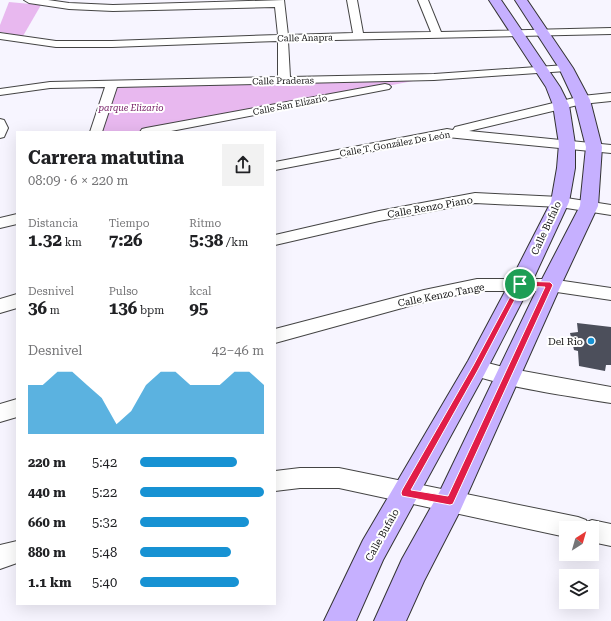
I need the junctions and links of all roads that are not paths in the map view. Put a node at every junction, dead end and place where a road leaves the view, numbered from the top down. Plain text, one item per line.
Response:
1 (29, 0) edge
2 (352, 0) edge
3 (423, 0) edge
4 (495, 0) edge
5 (521, 0) edge
6 (279, 2) edge
7 (71, 3) edge
8 (210, 3) edge
9 (137, 4) edge
10 (611, 31) edge
11 (542, 32) junction
12 (517, 33) junction
13 (437, 35) junction
14 (0, 36) edge
15 (359, 37) junction
16 (283, 38) junction
17 (566, 68) junction
18 (541, 69) junction
19 (434, 78) junction
20 (284, 81) junction
21 (112, 84) junction
22 (0, 92) edge
23 (611, 97) edge
24 (582, 100) junction
25 (561, 105) junction
26 (0, 123) edge
27 (96, 131) edge
28 (151, 131) edge
29 (447, 133) junction
30 (0, 134) edge
31 (567, 144) junction
32 (602, 148) edge
33 (276, 166) edge
34 (560, 202) junction
35 (589, 206) junction
36 (611, 210) edge
37 (16, 219) edge
38 (0, 223) edge
39 (276, 240) edge
40 (520, 284) junction
41 (550, 285) junction
42 (611, 294) edge
43 (16, 301) edge
44 (0, 306) edge
45 (276, 336) edge
46 (476, 368) junction
47 (507, 376) junction
48 (611, 395) edge
49 (16, 408) edge
50 (0, 413) edge
51 (276, 481) edge
52 (405, 493) junction
53 (450, 501) junction
54 (559, 524) edge
55 (599, 532) edge
56 (611, 535) edge
57 (16, 552) edge
58 (0, 557) edge
59 (340, 621) edge
60 (390, 621) edge

1 - 7 street
2 - 15 street
3 - 13 street
4 - 12 main road, Calle Bufalo
5 - 11 main road
6 - 8 street
6 - 16 street
7 - 9 street
8 - 9 street
10 - 11 street, Calle Anapra
11 - 12 street, Calle Anapra
11 - 17 main road
12 - 13 street, Calle Anapra
12 - 18 main road, Calle Bufalo
13 - 15 street, Calle Anapra
14 - 16 street, Calle Anapra
15 - 16 street, Calle Anapra
16 - 20 street
17 - 18 street, Calle Praderas
17 - 24 main road
18 - 19 street, Calle Praderas
18 - 25 main road, Calle Bufalo
19 - 20 street, Calle Praderas
19 - 28 street, Calle San Elizario
20 - 21 street, Calle Praderas
21 - 22 street, Calle Praderas
21 - 27 street
23 - 24 street
24 - 25 street
24 - 32 main road
25 - 29 street
25 - 31 main road, Calle Bufalo
26 - 30 street
29 - 31 street, Calle T. González De León
29 - 33 street, Calle T. González De León
31 - 32 street, Calle T. González De León
31 - 34 main road, Calle Bufalo
32 - 35 main road
34 - 35 street, Calle Renzo Piano
34 - 39 street, Calle Renzo Piano
34 - 40 main road, Calle Bufalo
35 - 36 street, Calle Renzo Piano
35 - 41 main road
37 - 38 street
40 - 41 street, Calle Kenzo Tange
40 - 45 street, Calle Kenzo Tange
40 - 46 main road, Calle Bufalo
41 - 42 street, Calle Kenzo Tange
41 - 47 main road
43 - 44 street
46 - 47 street
46 - 52 main road, Calle Bufalo
47 - 48 street
47 - 53 main road
49 - 50 street
51 - 52 street
52 - 53 street
52 - 59 main road, Calle Bufalo
53 - 54 street
53 - 60 main road
55 - 56 street
57 - 58 street

